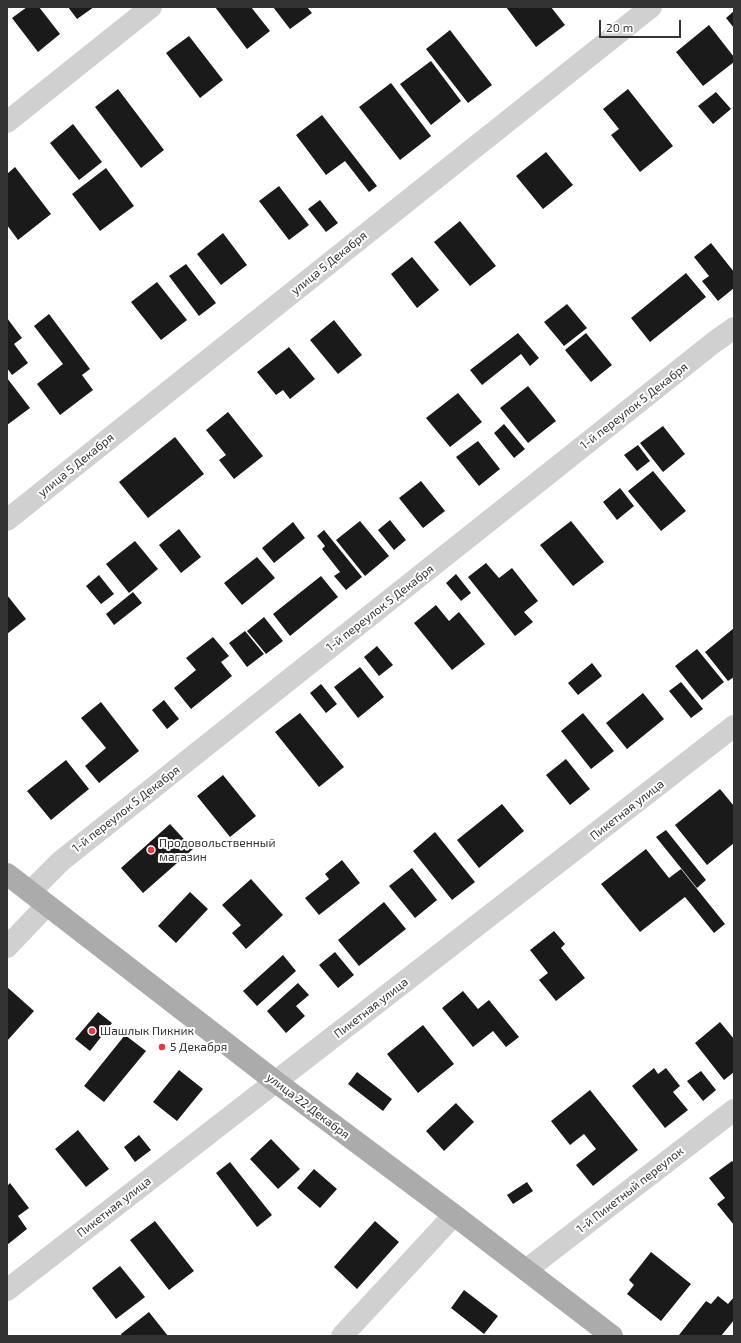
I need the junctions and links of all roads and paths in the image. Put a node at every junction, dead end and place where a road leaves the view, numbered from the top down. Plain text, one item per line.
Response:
1 (151, 7) edge
2 (652, 7) edge
3 (7, 122) edge
4 (734, 328) edge
5 (7, 520) edge
6 (734, 726) edge
7 (7, 874) edge
8 (30, 892) junction
9 (47, 905) junction
10 (7, 947) edge
11 (276, 1082) junction
12 (734, 1110) edge
13 (454, 1215) junction
14 (526, 1270) junction
15 (7, 1290) edge
16 (342, 1336) edge
17 (612, 1336) edge

1 - 3 street
2 - 5 street, улица 5 Декабря
4 - 8 street, 1-й переулок 5 Декабря
6 - 11 street, Пикетная улица
7 - 8 main road, улица 22 Декабря
8 - 9 main road, улица 22 Декабря
9 - 10 street
9 - 11 main road, улица 22 Декабря
11 - 13 main road, улица 22 Декабря
11 - 15 street, Пикетная улица
12 - 14 street, 1-й Пикетный переулок
13 - 14 main road, улица 22 Декабря
13 - 16 street
14 - 17 main road, улица 22 Декабря

